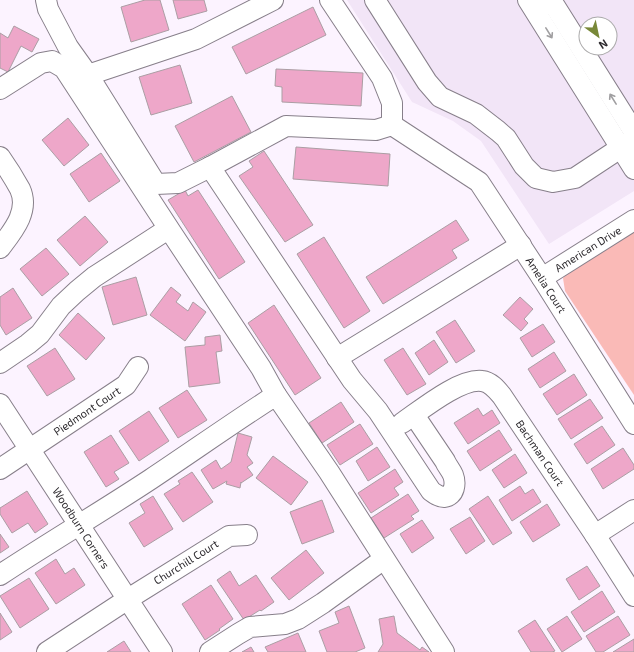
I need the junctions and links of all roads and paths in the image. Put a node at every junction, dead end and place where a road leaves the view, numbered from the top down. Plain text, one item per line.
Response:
1 (46, 0) edge
2 (273, 0) edge
3 (330, 0) edge
4 (375, 0) edge
5 (538, 4) edge
6 (88, 75) junction
7 (0, 89) edge
8 (392, 125) junction
9 (634, 132) edge
10 (627, 143) edge
11 (0, 156) edge
12 (210, 167) junction
13 (634, 169) edge
14 (634, 220) edge
15 (168, 229) junction
16 (521, 246) junction
17 (0, 248) edge
18 (542, 278) junction
19 (337, 358) junction
20 (0, 363) edge
21 (138, 367) dead end
22 (276, 395) junction
23 (0, 404) edge
24 (414, 415) junction
25 (634, 424) edge
26 (391, 431) junction
27 (30, 450) junction
28 (0, 469) edge
29 (634, 510) edge
30 (80, 525) junction
31 (595, 535) junction
32 (247, 536) dead end
33 (384, 558) junction
34 (0, 575) edge
35 (634, 596) edge
36 (128, 598) junction
37 (47, 652) edge
38 (162, 652) edge
39 (210, 652) edge
40 (444, 652) edge

1 - 6 street
2 - 6 street
3 - 8 street
4 - 10 street
9 -> 5 street
5 -> 10 street
6 - 12 street
7 - 15 street
8 - 12 street
8 - 16 street, Amelia Court
10 - 13 street
11 - 17 street
12 - 19 street
14 - 18 street, American Drive
15 - 20 street
15 - 22 street
16 - 18 street, Amelia Court
16 - 19 street
18 - 25 street, Amelia Court
19 - 26 street
21 - 27 street, Piedmont Court
22 - 30 street
22 - 33 street
23 - 27 street, Woodburn Corners
24 - 26 street, Bachman Court
24 - 26 street
24 - 31 street, Bachman Court
27 - 28 street, Piedmont Court
27 - 30 street, Woodburn Corners
29 - 31 street
30 - 34 street
30 - 36 street, Woodburn Corners
31 - 35 street, Bachman Court
32 - 36 street, Churchill Court
33 - 39 street
33 - 40 street
36 - 37 street, Churchill Court
36 - 38 street, Woodburn Corners

